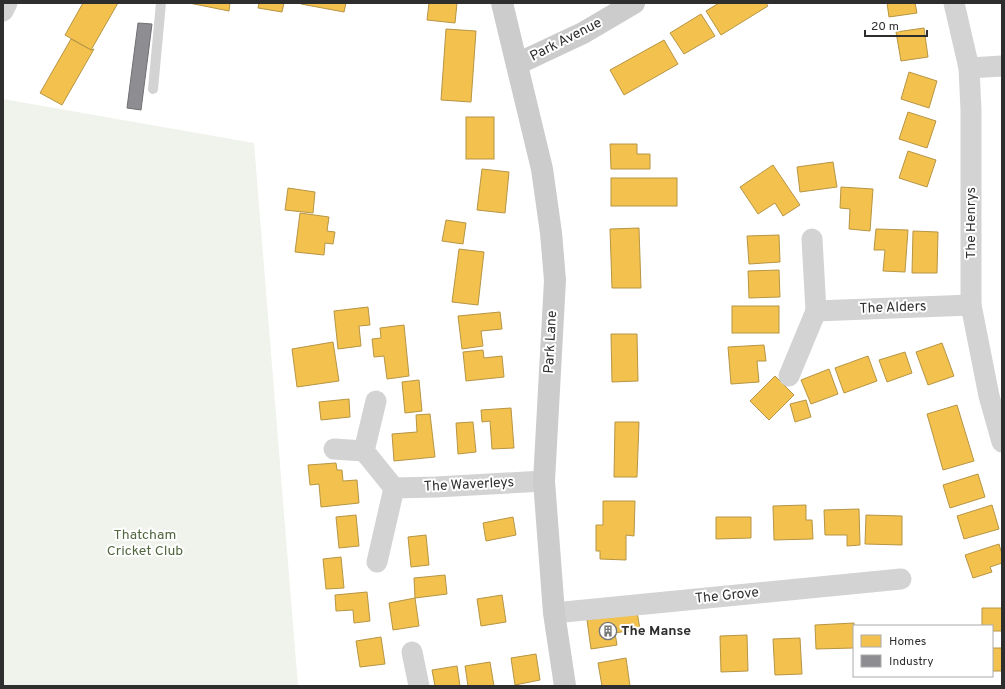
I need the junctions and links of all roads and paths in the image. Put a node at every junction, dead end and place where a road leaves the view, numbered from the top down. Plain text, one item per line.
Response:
1 (161, 3) edge
2 (502, 3) edge
3 (634, 3) edge
4 (954, 3) edge
5 (518, 64) junction
6 (1002, 66) edge
7 (969, 68) junction
8 (153, 89) dead end
9 (812, 239) dead end
10 (971, 305) junction
11 (816, 311) junction
12 (789, 376) dead end
13 (376, 401) dead end
14 (1002, 442) edge
15 (334, 449) dead end
16 (364, 451) junction
17 (544, 481) junction
18 (394, 488) junction
19 (377, 562) dead end
20 (901, 579) dead end
21 (554, 613) junction
22 (412, 652) dead end
23 (419, 686) edge
24 (565, 686) edge

1 - 8 lane
2 - 5 street, Park Lane
3 - 5 street, Park Avenue
4 - 7 street, The Henrys
5 - 17 street, Park Lane
6 - 7 street
7 - 10 street, The Henrys
9 - 11 street
10 - 11 street, The Alders
10 - 14 street, The Henrys
11 - 12 street
13 - 16 street
15 - 16 street
16 - 18 street
17 - 18 street, The Waverleys
17 - 21 street, Park Lane
18 - 19 street
20 - 21 street, The Grove
21 - 24 street, Park Lane
22 - 23 street

